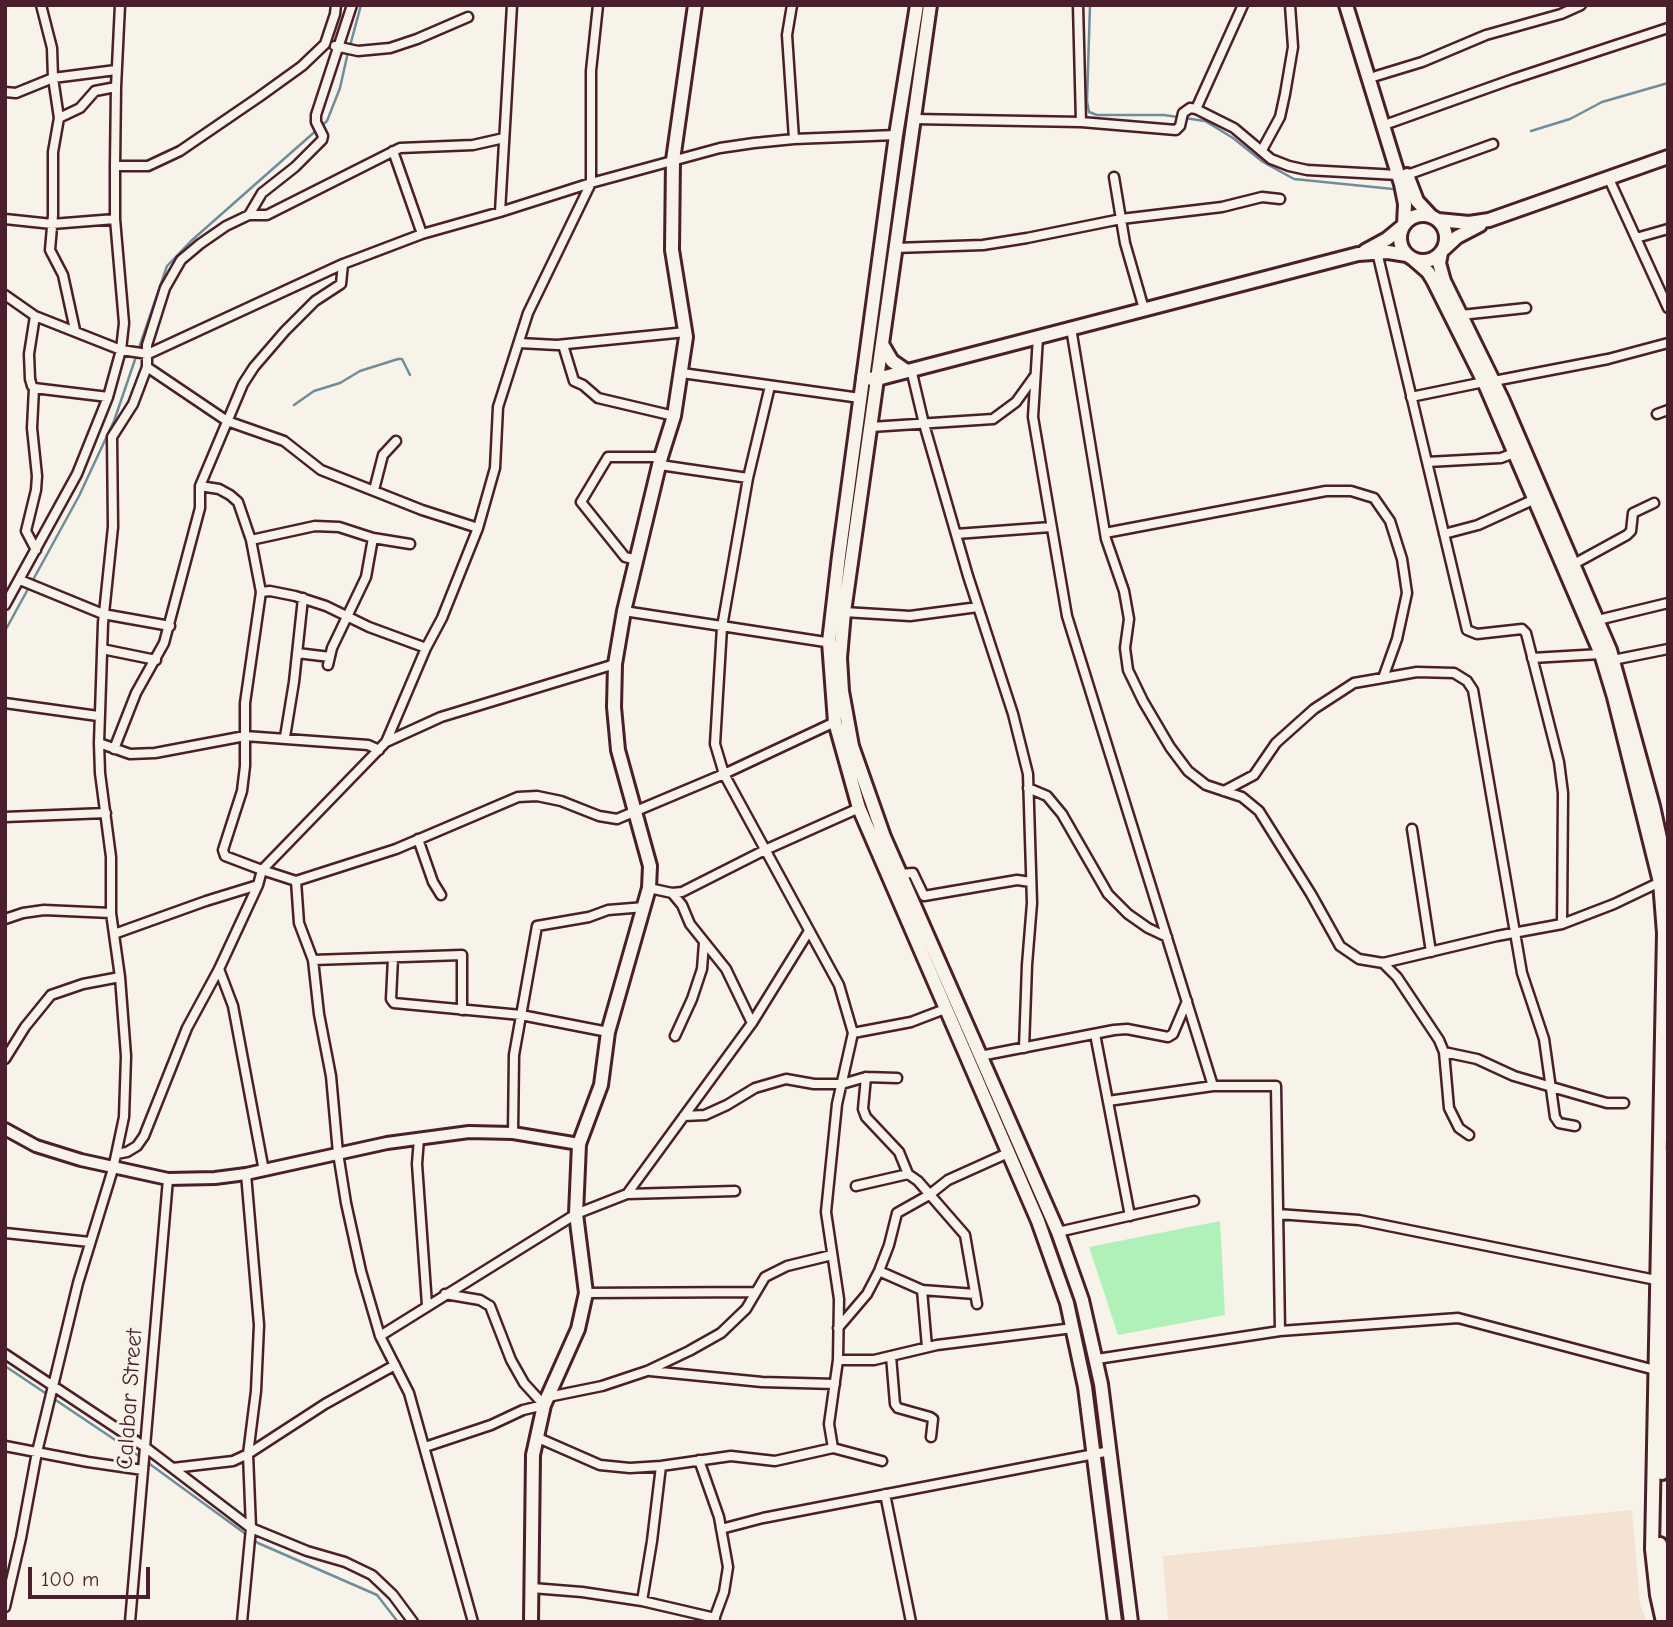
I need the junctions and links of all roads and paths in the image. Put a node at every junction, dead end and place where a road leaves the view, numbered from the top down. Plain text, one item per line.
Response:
1 (41, 5) edge
2 (120, 5) edge
3 (336, 5) edge
4 (352, 5) edge
5 (512, 5) edge
6 (598, 5) edge
7 (695, 5) edge
8 (792, 5) edge
9 (917, 5) edge
10 (930, 5) edge
11 (1078, 5) edge
12 (1243, 5) edge
13 (1290, 5) edge
14 (1346, 5) edge
15 (1354, 5) edge
16 (1581, 5) edge
17 (468, 17) dead end
18 (1668, 28) edge
19 (325, 44) junction
20 (341, 47) junction
21 (116, 70) junction
22 (1376, 76) junction
23 (53, 78) junction
24 (116, 87) junction
25 (5, 92) edge
26 (1196, 109) junction
27 (59, 118) junction
28 (913, 120) junction
29 (1081, 122) junction
30 (1390, 122) junction
31 (896, 135) junction
32 (503, 138) junction
33 (794, 138) junction
34 (1493, 144) dead end
35 (1262, 150) junction
36 (393, 151) junction
37 (1668, 158) edge
38 (673, 160) junction
39 (115, 166) junction
40 (1403, 175) junction
41 (1114, 177) dead end
42 (1609, 179) junction
43 (591, 183) junction
44 (1280, 199) dead end
45 (500, 212) junction
46 (249, 215) junction
47 (1435, 218) junction
48 (5, 219) edge
49 (115, 219) junction
50 (1121, 219) junction
51 (1489, 220) junction
52 (52, 224) junction
53 (1404, 225) junction
54 (1668, 229) edge
55 (422, 233) junction
56 (1636, 238) junction
57 (895, 248) junction
58 (1442, 251) junction
59 (1377, 252) junction
60 (1358, 254) junction
61 (1410, 257) junction
62 (343, 264) junction
63 (5, 295) edge
64 (1666, 298) edge
65 (1526, 308) dead end
66 (1668, 308) edge
67 (1144, 309) junction
68 (1461, 315) junction
69 (35, 316) junction
70 (1071, 328) junction
71 (75, 330) junction
72 (686, 332) junction
73 (1038, 337) junction
74 (519, 343) junction
75 (1668, 343) edge
76 (882, 344) junction
77 (563, 345) junction
78 (121, 350) junction
79 (146, 354) junction
80 (148, 367) junction
81 (908, 370) junction
82 (682, 373) junction
83 (1035, 375) junction
84 (863, 378) junction
85 (877, 379) junction
86 (1489, 381) junction
87 (770, 386) junction
88 (34, 388) junction
89 (108, 397) junction
90 (1411, 397) junction
91 (860, 398) junction
92 (1668, 410) edge
93 (1657, 414) dead end
94 (674, 416) junction
95 (227, 421) junction
96 (924, 424) junction
97 (871, 427) junction
98 (396, 441) dead end
99 (1514, 453) junction
100 (660, 461) junction
101 (1427, 462) junction
102 (748, 478) junction
103 (200, 486) junction
104 (374, 490) junction
105 (1535, 499) junction
106 (1654, 503) dead end
107 (1051, 527) junction
108 (478, 528) junction
109 (1105, 533) junction
110 (956, 534) junction
111 (1444, 534) junction
112 (373, 538) junction
113 (251, 540) junction
114 (410, 544) dead end
115 (36, 551) junction
116 (638, 560) junction
117 (1574, 564) junction
118 (23, 581) junction
119 (261, 593) junction
120 (303, 598) junction
121 (1668, 603) edge
122 (5, 605) edge
123 (978, 607) junction
124 (624, 611) junction
125 (844, 612) junction
126 (103, 614) junction
127 (346, 616) junction
128 (1598, 620) junction
129 (170, 626) junction
130 (722, 627) junction
131 (835, 643) junction
132 (426, 648) junction
133 (102, 649) junction
134 (1668, 649) edge
135 (297, 653) junction
136 (1607, 657) junction
137 (1532, 658) junction
138 (156, 660) junction
139 (615, 664) junction
140 (1383, 678) junction
141 (5, 703) edge
142 (98, 716) junction
143 (835, 723) junction
144 (245, 736) junction
145 (285, 737) junction
146 (386, 742) junction
147 (99, 743) junction
148 (114, 749) junction
149 (379, 750) junction
150 (724, 774) junction
151 (1028, 788) junction
152 (1224, 790) junction
153 (859, 808) junction
154 (636, 811) junction
155 (106, 813) junction
156 (5, 817) edge
157 (1412, 829) dead end
158 (418, 839) junction
159 (1660, 840) edge
160 (765, 849) junction
161 (262, 870) junction
162 (901, 874) junction
163 (1664, 879) edge
164 (296, 881) junction
165 (1031, 881) junction
166 (258, 885) junction
167 (649, 888) junction
168 (672, 893) junction
169 (441, 895) dead end
170 (645, 907) junction
171 (111, 913) junction
172 (5, 919) edge
173 (1562, 924) junction
174 (809, 931) junction
175 (1514, 933) junction
176 (114, 934) junction
177 (1167, 937) junction
178 (704, 943) junction
179 (1432, 952) junction
180 (393, 957) junction
181 (313, 960) junction
182 (1383, 963) junction
183 (219, 969) junction
184 (120, 976) junction
185 (1187, 1000) junction
186 (945, 1009) junction
187 (462, 1010) junction
188 (521, 1015) junction
189 (752, 1024) junction
190 (608, 1032) junction
191 (853, 1033) junction
192 (1095, 1034) junction
193 (675, 1036) dead end
194 (1024, 1048) junction
195 (1444, 1052) junction
196 (980, 1056) junction
197 (5, 1059) edge
198 (866, 1077) junction
199 (897, 1078) dead end
200 (842, 1084) junction
201 (1213, 1086) junction
202 (1551, 1086) junction
203 (1108, 1101) junction
204 (1624, 1103) dead end
205 (684, 1116) junction
206 (1575, 1126) dead end
207 (5, 1129) edge
208 (513, 1133) junction
209 (1469, 1135) dead end
210 (419, 1138) junction
211 (579, 1144) junction
212 (338, 1153) junction
213 (1007, 1153) junction
214 (117, 1154) junction
215 (1668, 1156) edge
216 (113, 1168) junction
217 (264, 1171) junction
218 (246, 1174) junction
219 (908, 1174) junction
220 (168, 1179) junction
221 (856, 1186) dead end
222 (735, 1191) dead end
223 (627, 1195) junction
224 (929, 1195) junction
225 (1194, 1201) dead end
226 (576, 1214) junction
227 (1278, 1214) junction
228 (1130, 1216) junction
229 (1058, 1231) junction
230 (5, 1233) edge
231 (90, 1242) junction
232 (832, 1255) junction
233 (879, 1271) junction
234 (1656, 1280) junction
235 (922, 1290) junction
236 (756, 1292) junction
237 (586, 1293) junction
238 (444, 1294) junction
239 (975, 1294) junction
240 (977, 1304) dead end
241 (427, 1305) junction
242 (838, 1328) junction
243 (1073, 1328) junction
244 (1280, 1331) junction
245 (380, 1336) junction
246 (928, 1347) junction
247 (5, 1354) edge
248 (891, 1356) junction
249 (1097, 1359) junction
250 (838, 1360) junction
251 (395, 1365) junction
252 (1655, 1370) junction
253 (648, 1371) junction
254 (835, 1384) junction
255 (52, 1388) junction
256 (546, 1401) junction
257 (536, 1437) junction
258 (930, 1437) dead end
259 (5, 1446) edge
260 (425, 1447) junction
261 (833, 1448) junction
262 (145, 1450) junction
263 (1110, 1451) junction
264 (37, 1452) junction
265 (248, 1454) junction
266 (1094, 1454) junction
267 (699, 1460) junction
268 (882, 1461) dead end
269 (661, 1466) junction
270 (173, 1468) junction
271 (143, 1470) junction
272 (884, 1494) junction
273 (721, 1529) junction
274 (251, 1530) junction
275 (1126, 1585) junction
276 (532, 1588) junction
277 (1111, 1588) junction
278 (642, 1601) junction
279 (1668, 1602) edge
280 (5, 1607) edge
281 (714, 1620) edge
282 (130, 1622) edge
283 (242, 1622) edge
284 (413, 1622) edge
285 (472, 1622) edge
286 (531, 1622) edge
287 (911, 1622) edge
288 (1115, 1622) edge
289 (1131, 1622) edge
290 (1663, 1622) edge

1 - 23 street
2 - 21 street
3 - 19 street
4 - 20 street
5 - 32 street
6 - 43 street
7 - 38 main road
8 - 33 street
9 - 31 main road
10 - 28 main road
11 - 29 street
12 - 26 street
13 - 35 street
14 - 40 main road
15 - 22 main road
16 - 22 street
17 - 20 street
18 - 30 street
19 - 20 street
19 - 39 street
20 - 46 street
21 - 23 street
21 - 24 street
22 - 30 main road
23 - 25 street
23 - 27 street
24 - 27 street
24 - 39 street
26 - 29 street
26 - 35 street
27 - 52 street
28 - 29 street
28 - 57 main road
30 - 40 main road
31 - 33 street
31 - 84 main road
32 - 36 street
32 - 45 street
33 - 38 street
34 - 40 street
35 - 40 street
36 - 46 street
36 - 55 street
37 - 42 main road
38 - 43 street
38 - 72 main road
39 - 49 street
40 - 47 main road
40 - 53 main road
41 - 50 street
42 - 51 main road
42 - 56 street
43 - 45 street
43 - 74 street
44 - 50 street
45 - 55 street
46 - 79 street
47 - 51 main road
47 - 53 main road
47 - 58 main road
48 - 52 street
49 - 52 street
49 - 78 street
50 - 57 street
50 - 67 street
51 - 58 main road
52 - 71 street
53 - 60 main road
53 - 61 main road
54 - 56 street
55 - 62 street
56 - 64 street
57 - 76 main road
58 - 61 main road
58 - 68 main road
59 - 60 main road
59 - 61 main road
59 - 90 street
60 - 67 main road
61 - 86 main road
62 - 79 street
62 - 95 street
63 - 69 street
64 - 66 street
65 - 68 street
67 - 70 main road
68 - 86 main road
69 - 71 street
69 - 88 street
70 - 73 main road
70 - 109 street
71 - 78 street
72 - 77 street
72 - 82 main road
73 - 81 main road
73 - 83 street
74 - 77 street
74 - 108 street
75 - 86 street
76 - 81 main road
76 - 85 main road
77 - 94 street
78 - 79 street
78 - 89 street
79 - 80 street
80 - 95 street
80 - 126 street
81 - 85 main road
81 - 96 street
82 - 87 street
82 - 94 main road
83 - 96 street
83 - 107 street
84 - 85 main road
84 - 91 main road
85 - 97 main road
86 - 90 street
86 - 99 main road
86 - 117 main road
87 - 91 street
87 - 102 street
88 - 89 street
88 - 115 street
89 - 115 street
90 - 101 street
91 - 131 main road
92 - 93 street
94 - 100 main road
95 - 103 street
95 - 104 street
96 - 97 street
96 - 110 street
97 - 125 main road
98 - 104 street
99 - 101 street
99 - 105 main road
100 - 102 street
100 - 116 main road
100 - 116 street
101 - 111 street
102 - 130 street
103 - 113 street
103 - 129 street
104 - 108 street
105 - 111 street
105 - 136 main road
106 - 117 street
107 - 110 street
107 - 177 street
108 - 132 street
109 - 140 street
109 - 152 street
110 - 123 street
111 - 137 street
112 - 113 street
112 - 114 street
112 - 127 street
113 - 119 street
115 - 118 street
116 - 124 main road
117 - 128 main road
118 - 122 street
118 - 126 street
119 - 120 street
119 - 144 street
120 - 127 street
120 - 135 street
121 - 128 street
123 - 125 street
123 - 151 street
124 - 130 street
124 - 139 main road
125 - 131 main road
126 - 129 street
126 - 133 street
127 - 132 street
127 - 135 street
128 - 136 main road
129 - 138 street
130 - 131 street
130 - 150 street
131 - 143 main road
131 - 162 main road
132 - 146 street
133 - 138 street
133 - 142 street
134 - 136 street
135 - 145 street
136 - 137 street
136 - 159 main road
137 - 173 street
138 - 148 street
139 - 146 street
139 - 154 main road
140 - 152 street
140 - 175 street
141 - 142 street
142 - 147 street
143 - 150 street
143 - 153 main road
144 - 145 street
144 - 148 street
144 - 161 street
145 - 149 street
146 - 149 street
147 - 148 street
147 - 155 street
149 - 161 street
150 - 154 street
150 - 160 street
151 - 165 street
151 - 177 street
152 - 182 street
153 - 160 street
153 - 186 main road
154 - 158 street
154 - 167 main road
155 - 156 street
155 - 171 street
157 - 179 street
158 - 164 street
158 - 169 street
159 - 163 main road
160 - 168 street
160 - 174 street
161 - 164 street
161 - 166 street
162 - 165 street
162 - 196 main road
163 - 173 street
163 - 234 main road
164 - 181 street
165 - 194 street
166 - 176 street
166 - 183 street
167 - 168 street
167 - 170 main road
168 - 178 street
170 - 188 street
170 - 190 main road
171 - 172 street
171 - 176 street
173 - 175 street
174 - 189 street
174 - 191 street
175 - 179 street
175 - 202 street
176 - 184 street
177 - 185 street
178 - 189 street
178 - 193 street
179 - 182 street
180 - 181 street
180 - 187 street
180 - 187 street
181 - 212 street
182 - 195 street
183 - 214 street
183 - 217 street
184 - 197 street
184 - 214 street
185 - 192 street
185 - 201 street
186 - 191 street
186 - 213 main road
187 - 188 street
188 - 190 street
188 - 208 street
189 - 205 street
190 - 211 main road
191 - 200 street
192 - 194 street
192 - 203 street
194 - 196 street
195 - 202 street
195 - 209 street
196 - 229 main road
198 - 199 street
198 - 200 street
198 - 219 street
200 - 205 street
200 - 232 street
201 - 203 street
201 - 227 street
202 - 204 street
202 - 206 street
203 - 228 street
205 - 223 street
207 - 216 street
208 - 210 street
208 - 211 street
210 - 212 street
210 - 241 street
211 - 226 main road
212 - 217 street
212 - 245 street
213 - 224 street
213 - 243 main road
214 - 216 street
215 - 279 main road
216 - 220 street
216 - 231 street
217 - 218 street
218 - 220 street
218 - 265 street
219 - 221 street
219 - 224 street
220 - 262 street, Calabar Street
222 - 223 street
223 - 226 street
224 - 233 street
224 - 239 street
225 - 228 street
226 - 237 main road
226 - 238 street
227 - 234 street
227 - 244 street
228 - 229 street
229 - 249 main road
230 - 231 street
231 - 255 street
232 - 236 street
232 - 242 street
233 - 235 street
233 - 242 street
234 - 252 main road
235 - 239 street
235 - 246 street
236 - 237 street
236 - 253 street
237 - 256 main road
238 - 241 street
238 - 256 street
239 - 240 street
241 - 245 street
242 - 250 street
243 - 246 street
243 - 266 main road
244 - 249 street
244 - 252 street
245 - 251 street
246 - 248 street
247 - 255 street
248 - 250 street
248 - 258 street
249 - 263 main road
250 - 254 street
251 - 260 street
251 - 265 street
252 - 290 main road
253 - 254 street
253 - 256 street
254 - 261 street
255 - 262 street
255 - 264 street
256 - 257 main road
256 - 260 street
257 - 269 street
257 - 276 main road
259 - 264 street
260 - 285 street
261 - 267 street
261 - 268 street
262 - 270 street
262 - 271 street, Calabar Street
263 - 266 street
263 - 275 main road
264 - 271 street
264 - 280 street
265 - 270 street
265 - 274 street
266 - 272 street
266 - 277 main road
267 - 269 street
267 - 273 street
269 - 278 street
270 - 274 street
271 - 282 street, Calabar Street
272 - 273 street
272 - 287 street
273 - 281 street
274 - 283 street
274 - 284 street
275 - 277 main road
275 - 289 main road
276 - 278 street
276 - 286 main road
277 - 288 main road
278 - 281 street

